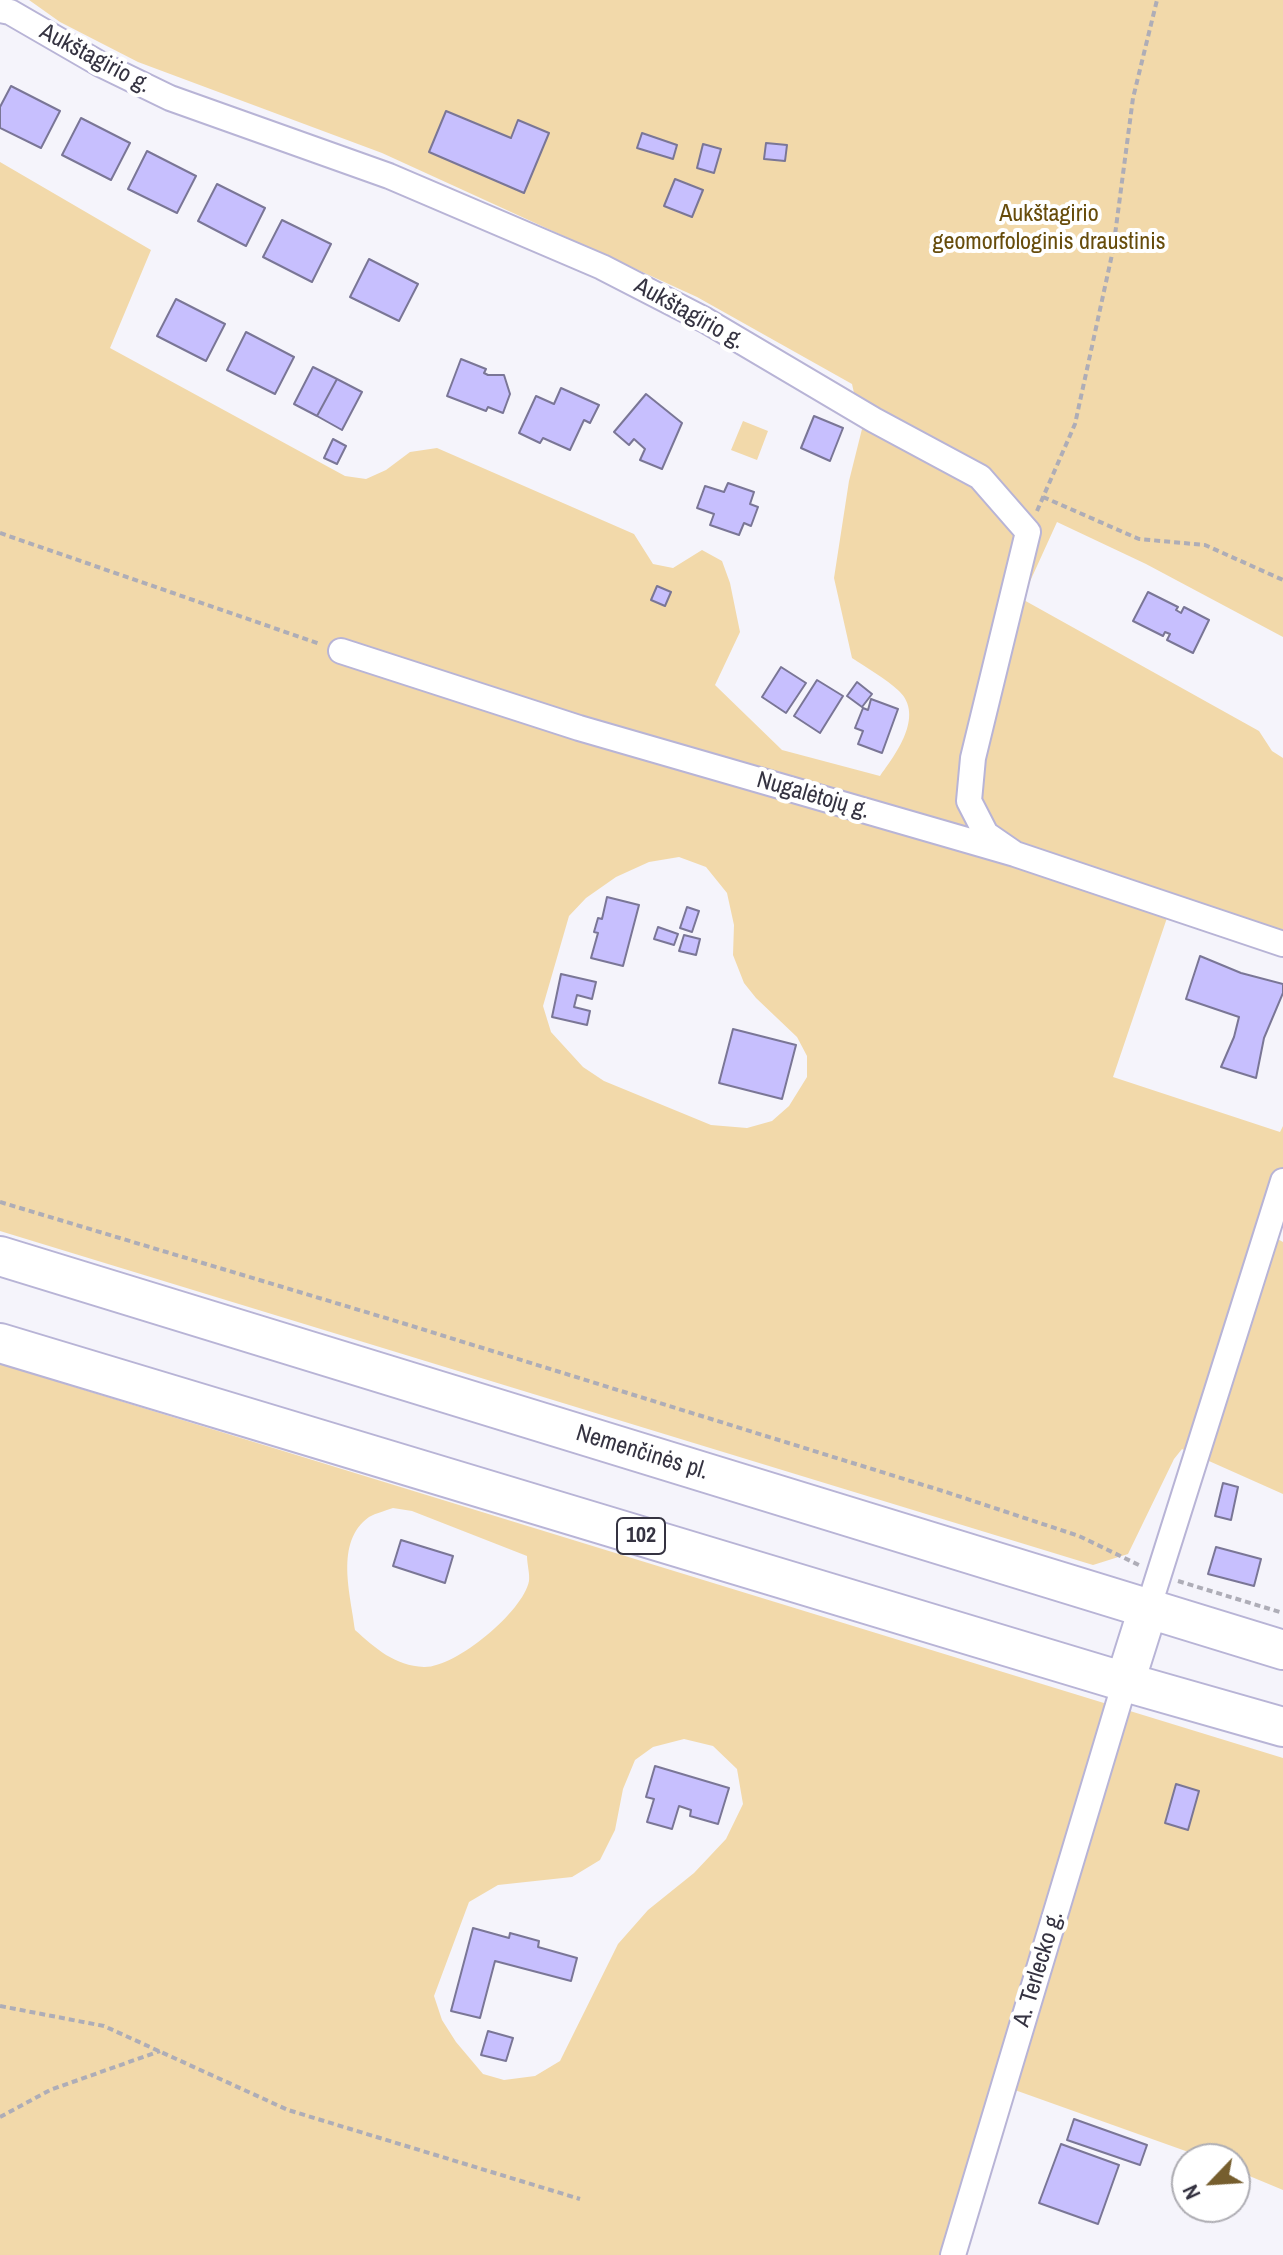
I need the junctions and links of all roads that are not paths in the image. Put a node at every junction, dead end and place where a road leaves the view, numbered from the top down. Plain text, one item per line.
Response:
1 (0, 10) edge
2 (341, 651) road end
3 (1015, 854) junction
4 (1283, 944) edge
5 (1283, 1181) edge
6 (0, 1256) edge
7 (0, 1343) edge
8 (1154, 1592) junction
9 (1283, 1650) edge
10 (1125, 1682) junction
11 (1283, 1727) edge
12 (953, 2255) edge

1 - 3 street, Aukštagirio g.
2 - 3 street, Nugalėtojų g.
3 - 4 street, Nugalėtojų g.
5 - 8 street
6 - 8 main road, Nemenčinės pl.
7 - 10 main road, 102
8 - 9 main road, Nemenčinės pl.
8 - 10 main road
10 - 11 main road, 102
10 - 12 street, A. Terlecko g.

